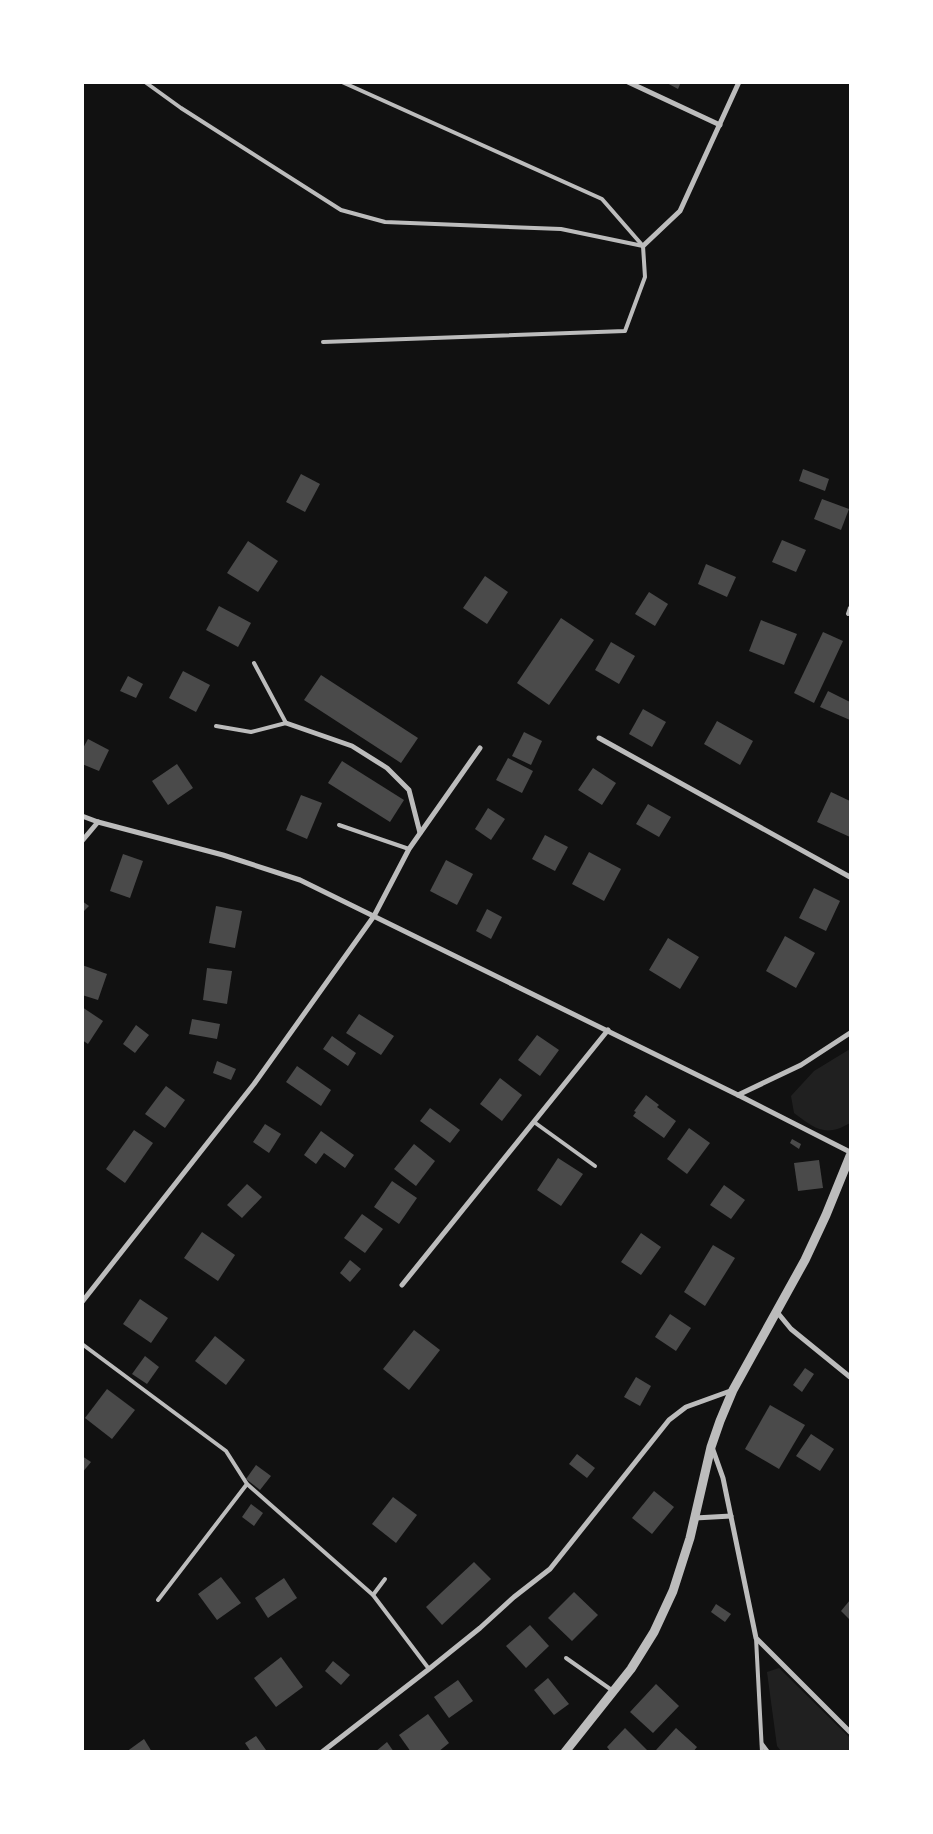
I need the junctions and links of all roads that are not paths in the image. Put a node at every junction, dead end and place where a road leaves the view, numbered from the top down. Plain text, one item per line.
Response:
1 (145, 82) edge
2 (342, 82) edge
3 (628, 82) edge
4 (739, 82) edge
5 (720, 124) junction
6 (643, 246) junction
7 (323, 342) dead end
8 (850, 608) edge
9 (848, 614) dead end
10 (254, 662) dead end
11 (286, 722) junction
12 (216, 726) dead end
13 (599, 738) dead end
14 (480, 748) dead end
15 (82, 816) edge
16 (98, 822) junction
17 (339, 825) dead end
18 (420, 833) junction
19 (82, 841) edge
20 (409, 849) junction
21 (850, 877) edge
22 (374, 916) junction
23 (608, 1030) junction
24 (850, 1033) edge
25 (738, 1095) junction
26 (534, 1122) junction
27 (850, 1154) edge
28 (595, 1166) dead end
29 (402, 1285) dead end
30 (82, 1302) edge
31 (777, 1312) junction
32 (82, 1344) edge
33 (850, 1377) edge
34 (733, 1390) junction
35 (711, 1447) junction
36 (247, 1484) junction
37 (731, 1516) junction
38 (695, 1518) junction
39 (385, 1580) dead end
40 (373, 1595) junction
41 (158, 1600) dead end
42 (756, 1638) junction
43 (566, 1658) dead end
44 (429, 1669) junction
45 (613, 1691) junction
46 (850, 1732) edge
47 (762, 1744) junction
48 (322, 1752) edge
49 (564, 1752) edge
50 (762, 1752) edge
51 (768, 1752) edge

1 - 6 lane
2 - 6 lane
3 - 5 street
4 - 5 street
5 - 6 street
6 - 7 lane
8 - 9 lane
10 - 11 lane
11 - 12 lane
11 - 18 street
13 - 21 street
14 - 18 street
15 - 16 street
16 - 19 street
16 - 22 street
17 - 20 lane
18 - 20 street
20 - 22 street
22 - 23 street
22 - 30 street
23 - 25 street
23 - 26 street
24 - 25 street
25 - 27 street
26 - 28 lane
26 - 29 street
27 - 31 street
31 - 33 street
31 - 34 street
32 - 36 lane
34 - 35 street
34 - 44 street
35 - 37 street
35 - 38 street
36 - 40 lane
36 - 41 lane
37 - 38 street
37 - 42 street
38 - 45 street
39 - 40 lane
40 - 44 lane
42 - 46 street
42 - 47 lane
43 - 45 lane
44 - 48 street
45 - 49 street
47 - 50 lane
47 - 51 lane

